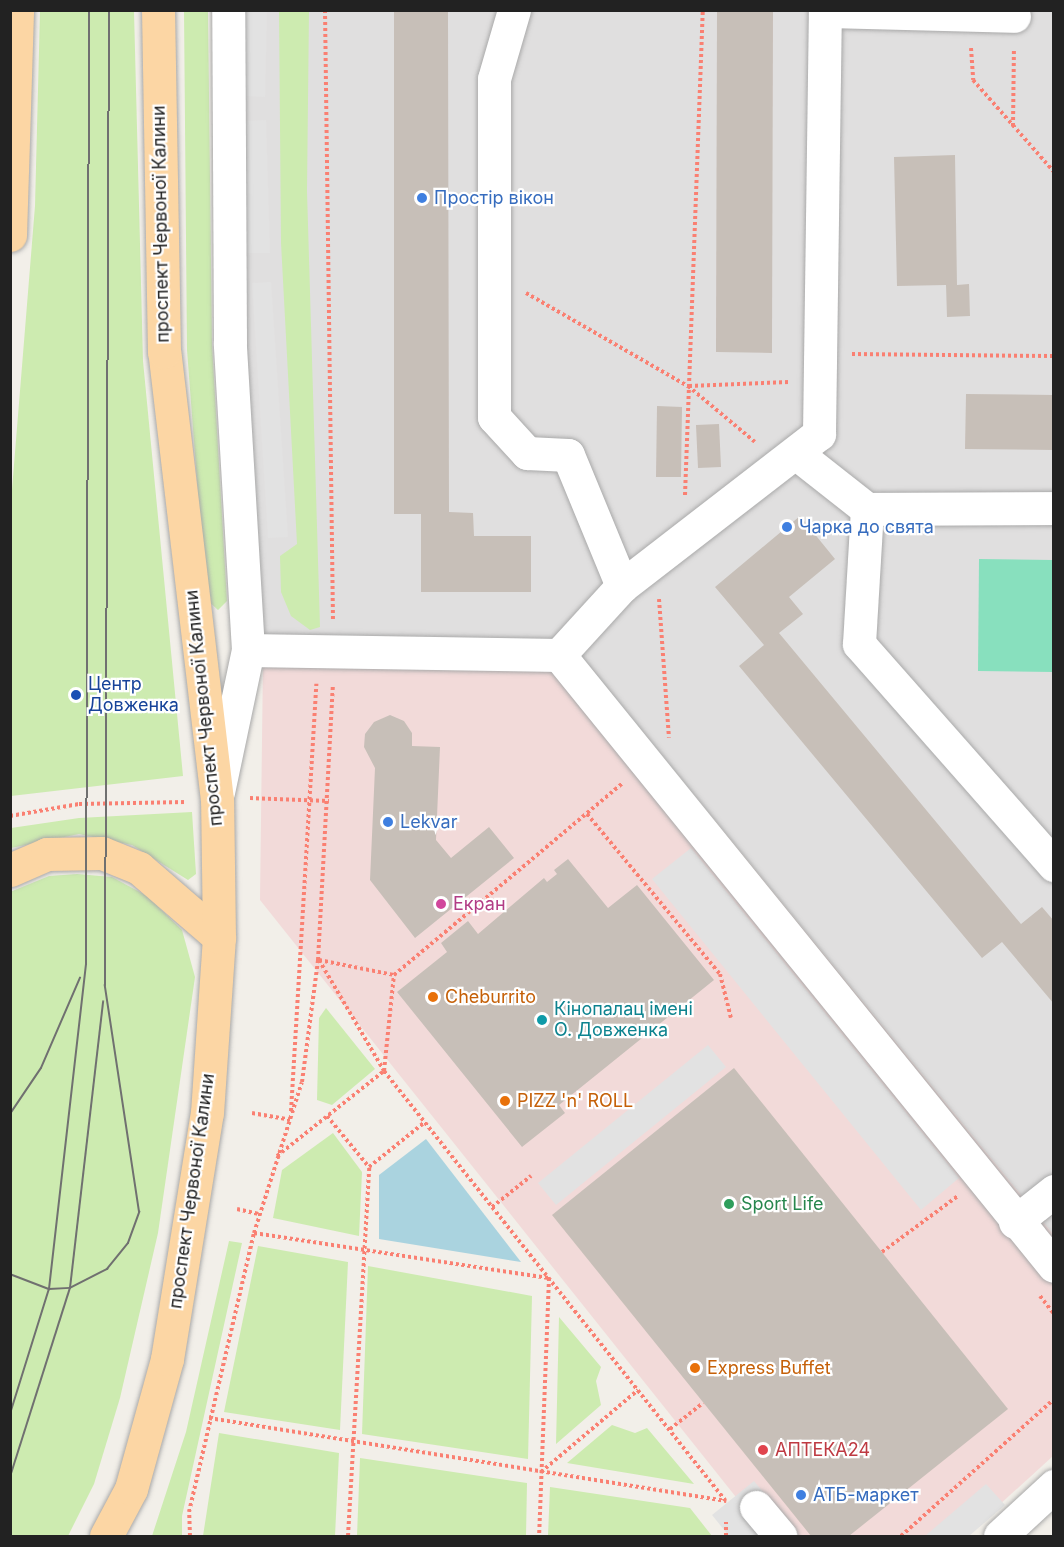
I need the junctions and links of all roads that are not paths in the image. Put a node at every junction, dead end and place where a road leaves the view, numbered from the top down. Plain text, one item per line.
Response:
1 (17, 10) edge
2 (158, 10) edge
3 (228, 10) edge
4 (514, 10) edge
5 (1014, 16) road end
6 (10, 235) edge
7 (790, 460) junction
8 (1053, 508) edge
9 (867, 510) junction
10 (622, 586) junction
11 (248, 650) junction
12 (559, 655) junction
13 (204, 801) junction
14 (1053, 865) edge
15 (10, 870) edge
16 (219, 937) junction
17 (1053, 1191) edge
18 (1015, 1222) junction
19 (1053, 1266) edge
20 (1053, 1486) edge
21 (131, 1489) junction
22 (756, 1507) dead end
23 (106, 1536) edge
24 (130, 1536) edge
25 (780, 1536) edge
26 (1000, 1536) edge

1 - 6 main road
2 - 13 main road, проспект Червоної Калини
3 - 11 street
4 - 10 street
5 - 7 street
7 - 9 street
7 - 10 street
8 - 9 street
9 - 14 street
10 - 12 street
11 - 12 street
11 - 13 street
12 - 18 street
13 - 16 main road, проспект Червоної Калини
15 - 16 main road
16 - 21 main road, проспект Червоної Калини
17 - 18 street
18 - 19 street
20 - 26 street
21 - 23 main road, проспект Червоної Калини
21 - 24 main road
22 - 25 street

